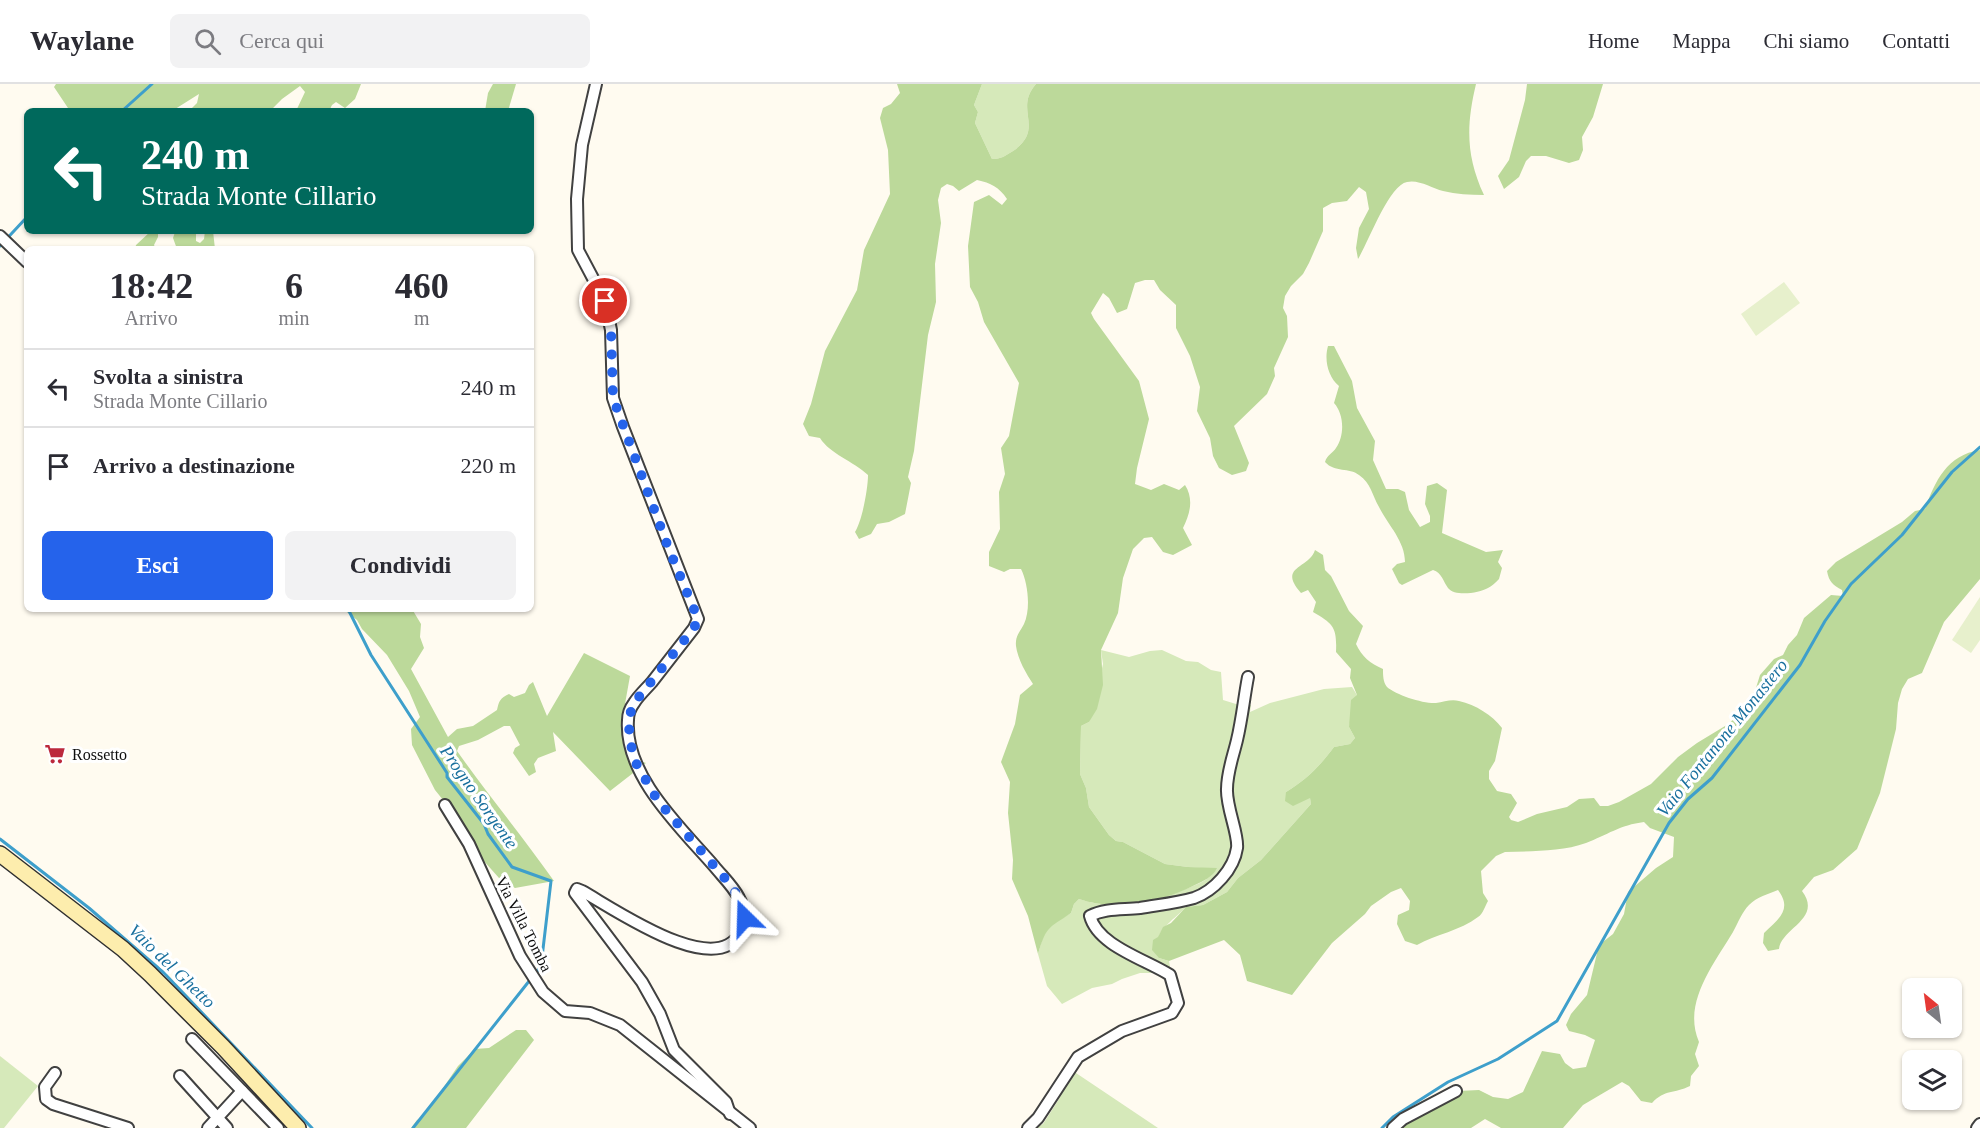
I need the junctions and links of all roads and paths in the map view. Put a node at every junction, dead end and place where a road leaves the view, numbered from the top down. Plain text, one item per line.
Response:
1 (596, 84) edge
2 (0, 236) edge
3 (24, 259) edge
4 (1248, 676) dead end
5 (445, 805) dead end
6 (0, 854) edge
7 (192, 1039) dead end
8 (55, 1073) dead end
9 (180, 1076) dead end
10 (242, 1091) junction
11 (1456, 1091) dead end
12 (730, 1114) junction
13 (218, 1116) junction
14 (1980, 1124) edge
15 (128, 1128) edge
16 (208, 1128) edge
17 (227, 1128) edge
18 (278, 1128) edge
19 (297, 1128) edge
20 (750, 1128) edge
21 (1028, 1128) edge
22 (1393, 1128) edge
23 (1977, 1128) edge

1 - 12 street
2 - 3 street
4 - 21 street
5 - 12 street, Via Villa Tomba
6 - 19 main road
7 - 10 street
8 - 15 street
9 - 13 street
10 - 13 street
10 - 18 street
11 - 22 street
12 - 20 street, Via Villa Tomba
13 - 16 street
13 - 17 street
14 - 23 street

